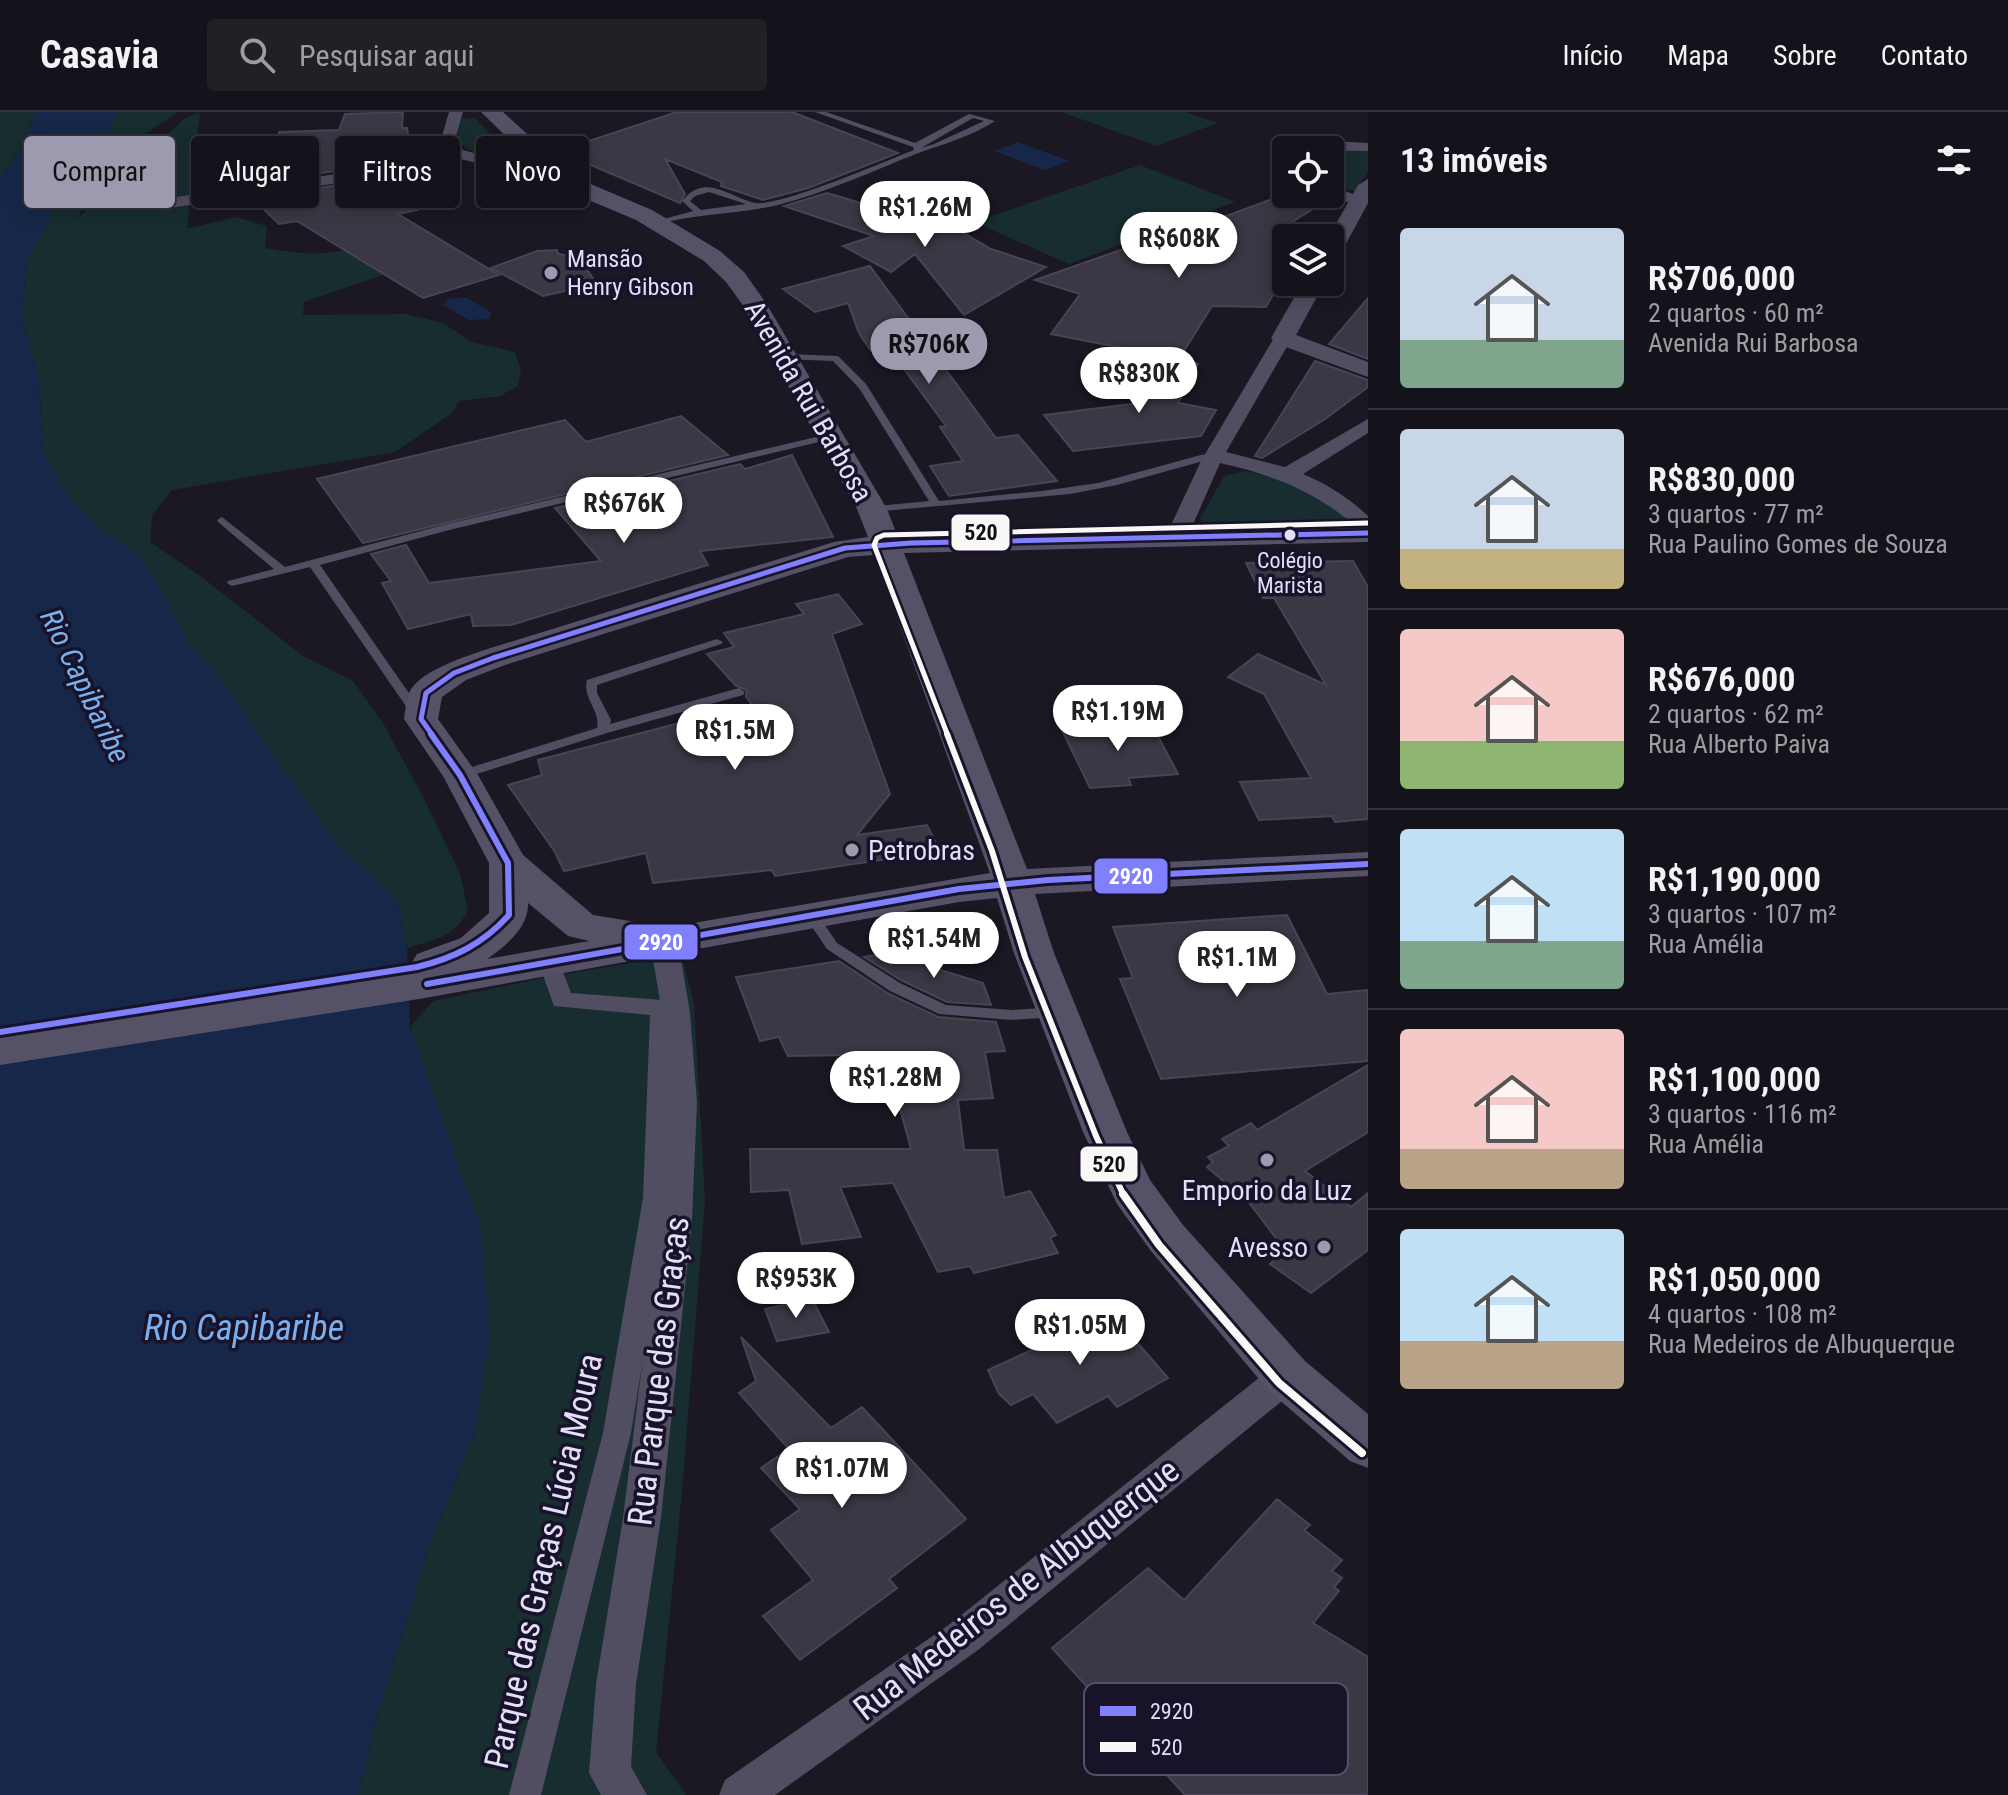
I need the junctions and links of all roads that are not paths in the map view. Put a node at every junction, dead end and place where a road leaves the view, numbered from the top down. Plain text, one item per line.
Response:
1 (456, 112) edge
2 (491, 112) edge
3 (819, 112) edge
4 (449, 136) edge
5 (517, 136) edge
6 (1344, 146) edge
7 (1368, 147) edge
8 (917, 148) junction
9 (335, 179) edge
10 (589, 192) edge
11 (1344, 192) edge
12 (1364, 193) edge
13 (175, 202) edge
14 (756, 206) junction
15 (699, 212) junction
16 (657, 222) junction
17 (1344, 228) edge
18 (1306, 296) edge
19 (1283, 338) junction
20 (787, 357) junction
21 (1368, 370) edge
22 (1368, 425) edge
23 (833, 436) junction
24 (1216, 456) junction
25 (1290, 473) junction
26 (935, 503) junction
27 (872, 509) junction
28 (222, 520) dead end
29 (1368, 527) edge
30 (1368, 533) edge
31 (1176, 538) junction
32 (884, 545) junction
33 (313, 563) junction
34 (283, 571) junction
35 (232, 583) dead end
36 (717, 642) dead end
37 (739, 692) dead end
38 (421, 719) junction
39 (603, 730) junction
40 (460, 775) junction
41 (508, 863) junction
42 (1368, 864) edge
43 (1012, 884) junction
44 (811, 915) junction
45 (664, 941) junction
46 (549, 961) junction
47 (418, 976) junction
48 (1058, 1012) junction
49 (0, 1032) edge
50 (0, 1050) edge
51 (1287, 1376) junction
52 (1368, 1445) edge
53 (525, 1795) edge
54 (626, 1795) edge
55 (740, 1795) edge

1 - 4 street
2 - 5 main road, Avenida Rui Barbosa
3 - 8 lane
6 - 7 street
8 - 8 lane
8 - 14 lane
9 - 13 street
10 - 16 main road, Avenida Rui Barbosa
11 - 12 street
12 - 17 street
14 - 15 lane
14 - 15 lane
15 - 16 lane
16 - 20 main road, Avenida Rui Barbosa
18 - 19 street
19 - 21 street
19 - 24 street
20 - 23 main road, Avenida Rui Barbosa
20 - 26 lane
22 - 25 street
23 - 27 main road, Avenida Rui Barbosa
23 - 33 lane
24 - 25 street
24 - 26 lane
24 - 31 street
25 - 29 street
26 - 27 lane
27 - 32 main road, Avenida Rui Barbosa
28 - 34 lane
30 - 31 main road
31 - 32 main road
32 - 38 main road
32 - 43 main road, Avenida Rui Barbosa
33 - 34 lane
33 - 38 lane
34 - 35 lane
36 - 39 lane
37 - 39 lane
38 - 40 main road
39 - 40 lane
40 - 41 main road
41 - 45 main road
41 - 47 main road
42 - 43 main road
43 - 44 main road
43 - 48 main road, Avenida Rui Barbosa
44 - 45 main road
44 - 48 lane
45 - 46 main road
45 - 54 street, Rua Parque das Graças
46 - 47 main road
46 - 53 street, Parque das Graças Lúcia Moura
47 - 49 main road
47 - 50 main road
48 - 51 main road, Avenida Rui Barbosa
51 - 52 main road, Avenida Rui Barbosa
51 - 55 street, Rua Medeiros de Albuquerque

